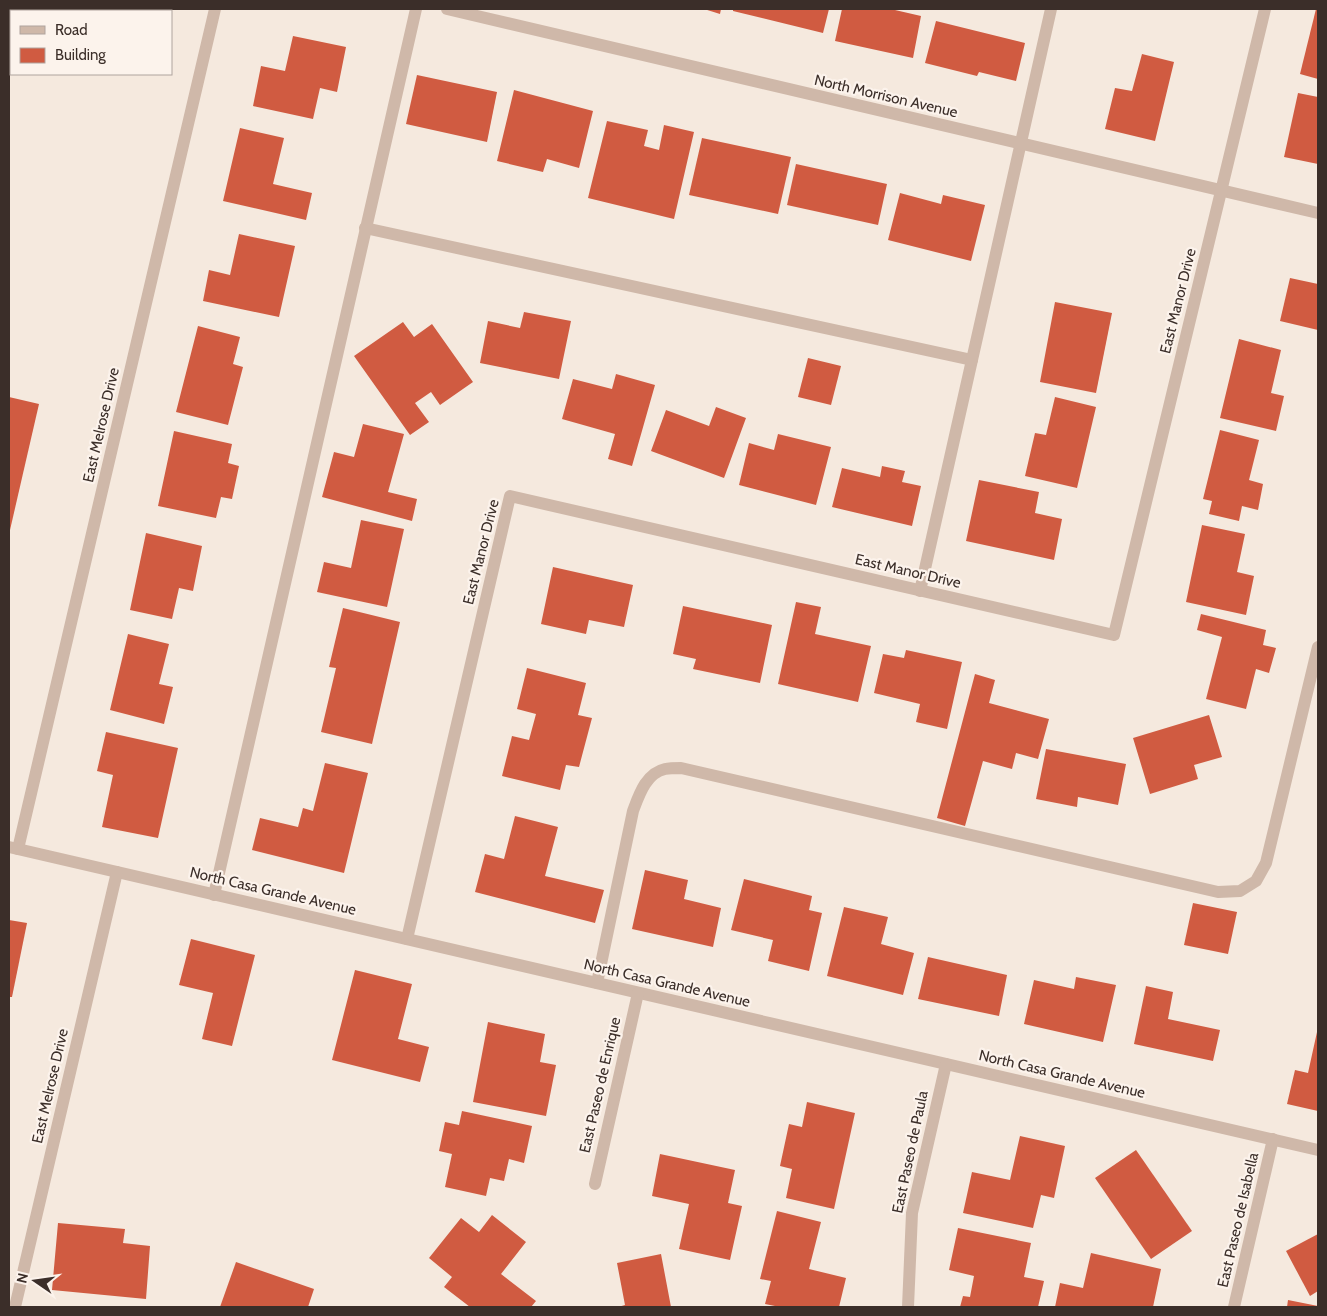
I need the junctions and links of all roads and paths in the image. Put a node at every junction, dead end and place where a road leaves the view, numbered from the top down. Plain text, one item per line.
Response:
1 (215, 9) edge
2 (416, 9) edge
3 (447, 9) edge
4 (1051, 9) edge
5 (1265, 9) edge
6 (1020, 144) junction
7 (1222, 191) junction
8 (1318, 213) edge
9 (366, 228) junction
10 (972, 360) junction
11 (920, 591) junction
12 (1318, 647) edge
13 (13, 848) edge
14 (118, 872) junction
15 (214, 894) junction
16 (407, 939) junction
17 (597, 983) junction
18 (638, 993) junction
19 (946, 1064) junction
20 (1272, 1140) junction
21 (1318, 1150) edge
22 (595, 1184) dead end
23 (15, 1307) edge
24 (908, 1307) edge
25 (1234, 1307) edge

1 - 13 street, East Melrose Drive
2 - 9 street
3 - 6 street, North Morrison Avenue
4 - 6 street
5 - 7 street, East Manor Drive
6 - 7 street, North Morrison Avenue
6 - 10 street
7 - 8 street, North Morrison Avenue
7 - 11 street, East Manor Drive
9 - 10 street
9 - 15 street
10 - 11 street
11 - 16 street, East Manor Drive
12 - 17 street
13 - 14 street, North Casa Grande Avenue
14 - 15 street, North Casa Grande Avenue
14 - 23 street, East Melrose Drive
15 - 16 street, North Casa Grande Avenue
16 - 17 street, North Casa Grande Avenue
17 - 18 street, North Casa Grande Avenue
18 - 19 street, North Casa Grande Avenue
18 - 22 street, East Paseo de Enrique
19 - 20 street, North Casa Grande Avenue
19 - 24 street, East Paseo de Paula
20 - 21 street, North Casa Grande Avenue
20 - 25 street, East Paseo de Isabella

